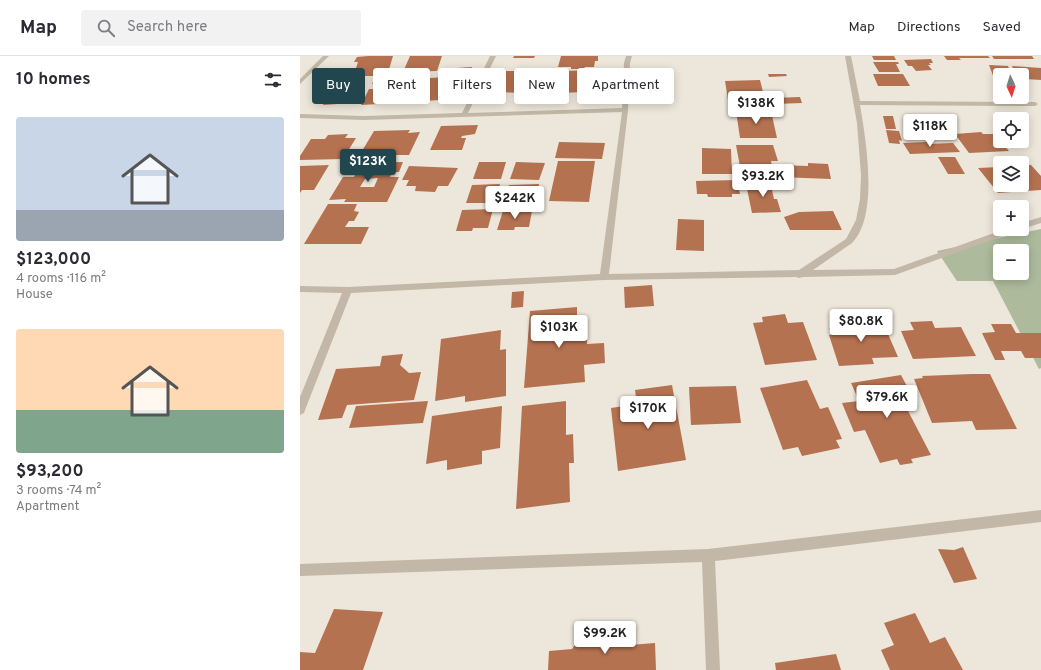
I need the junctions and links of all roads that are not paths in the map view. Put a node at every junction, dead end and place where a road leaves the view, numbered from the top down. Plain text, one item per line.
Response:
1 (326, 56) edge
2 (493, 56) edge
3 (630, 56) edge
4 (848, 56) edge
5 (300, 82) edge
6 (857, 103) junction
7 (1034, 104) dead end
8 (625, 110) junction
9 (464, 115) junction
10 (300, 116) edge
11 (1041, 220) edge
12 (1029, 224) edge
13 (994, 236) edge
14 (799, 275) junction
15 (604, 277) junction
16 (300, 289) edge
17 (348, 290) junction
18 (300, 410) edge
19 (1041, 516) edge
20 (708, 555) junction
21 (300, 570) edge
22 (713, 670) edge

1 - 5 street
2 - 9 street
3 - 8 street
4 - 6 street
6 - 7 street
6 - 14 street
8 - 9 street
8 - 15 street
9 - 10 street
11 - 12 street
13 - 14 street
14 - 15 street
15 - 17 street
16 - 17 street
17 - 18 street
19 - 20 street
20 - 21 street
20 - 22 street

